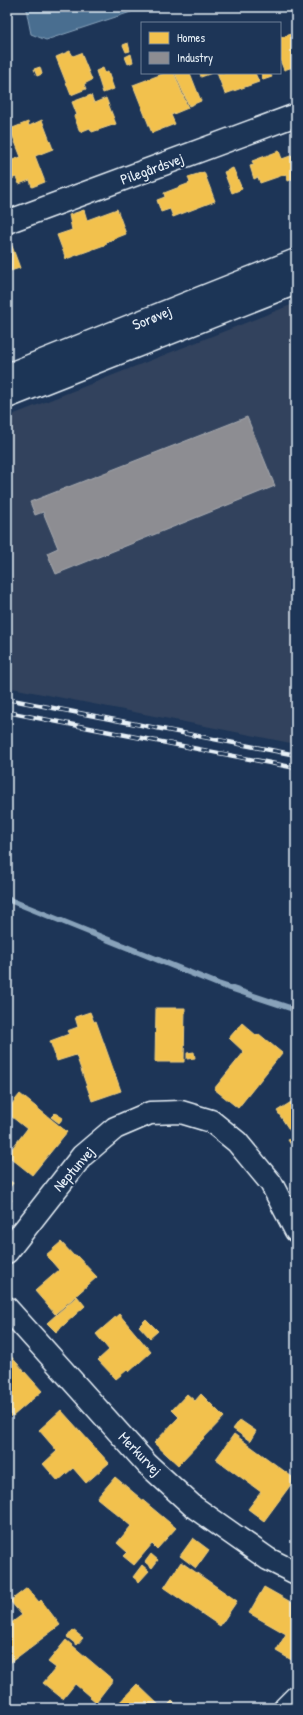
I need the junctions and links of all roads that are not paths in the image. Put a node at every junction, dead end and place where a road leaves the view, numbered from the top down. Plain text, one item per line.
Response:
1 (296, 116) edge
2 (7, 222) edge
3 (296, 260) edge
4 (296, 283) edge
5 (7, 375) edge
6 (7, 397) edge
7 (296, 1231) edge
8 (7, 1252) edge
9 (7, 1308) edge
10 (296, 1573) edge
11 (296, 1697) edge
12 (285, 1708) edge

1 - 2 street, Pilegårdsvej
3 - 5 street, Sorøvej
4 - 6 street, Sorøvej
7 - 8 street, Neptunvej
9 - 10 street, Merkurvej
11 - 12 street

